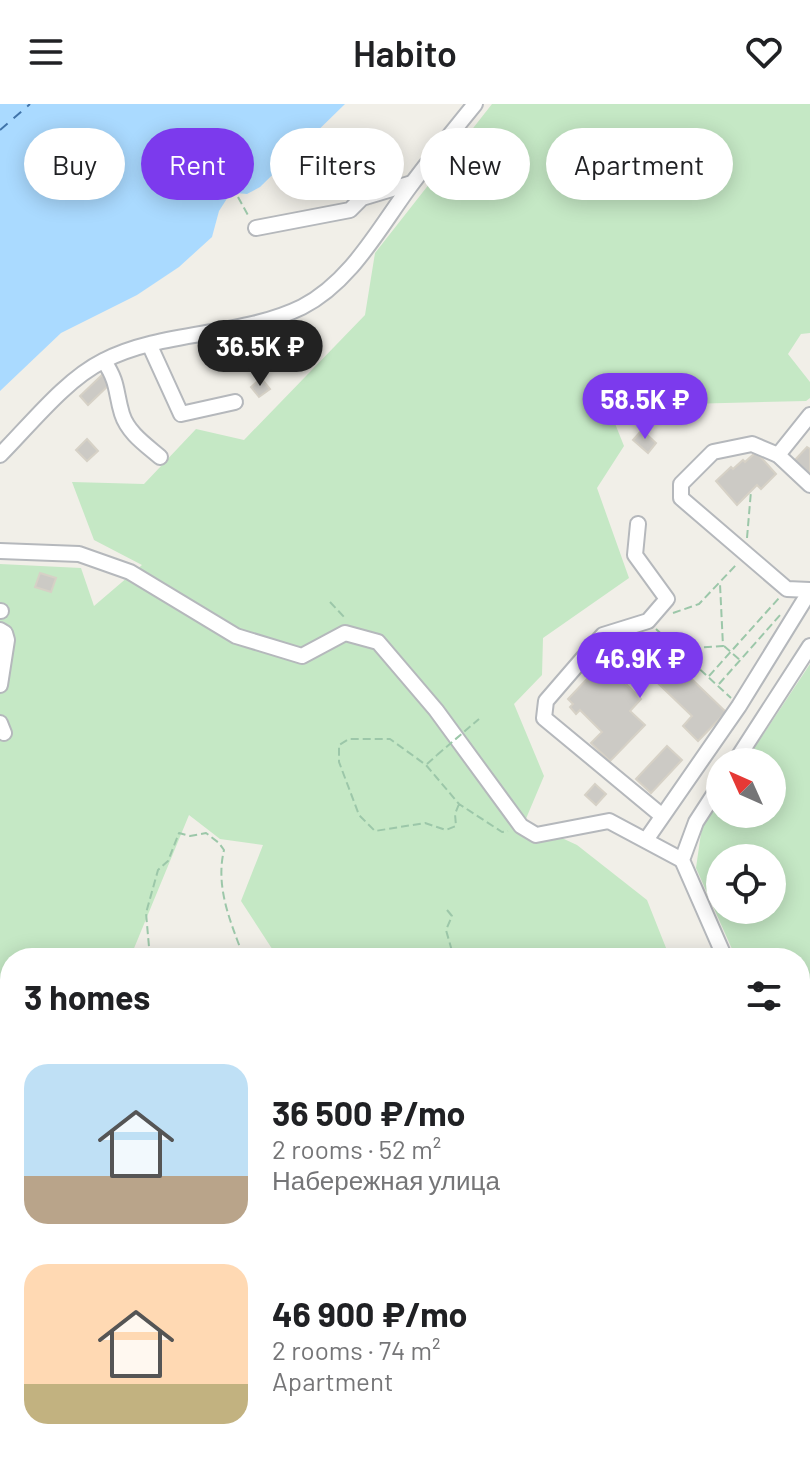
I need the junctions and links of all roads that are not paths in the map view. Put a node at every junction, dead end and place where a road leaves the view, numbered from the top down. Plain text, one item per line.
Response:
1 (475, 104) edge
2 (413, 183) junction
3 (256, 228) road end
4 (150, 346) junction
5 (104, 361) junction
6 (235, 402) dead end
7 (810, 415) edge
8 (0, 455) edge
9 (778, 455) junction
10 (160, 457) dead end
11 (810, 485) edge
12 (638, 524) dead end
13 (0, 551) edge
14 (810, 590) edge
15 (0, 630) edge
16 (810, 646) edge
17 (0, 685) edge
18 (744, 748) edge
19 (706, 807) edge
20 (661, 815) junction
21 (646, 840) junction
22 (682, 860) junction
23 (721, 948) edge

1 - 2 street
2 - 3 street
2 - 4 street
4 - 5 street
4 - 6 street
5 - 8 street
5 - 10 street
7 - 9 street
9 - 11 street
9 - 14 street
12 - 20 street
13 - 21 street
14 - 20 street
15 - 17 street
16 - 18 street
19 - 22 street
20 - 21 street
21 - 22 street
22 - 23 street

